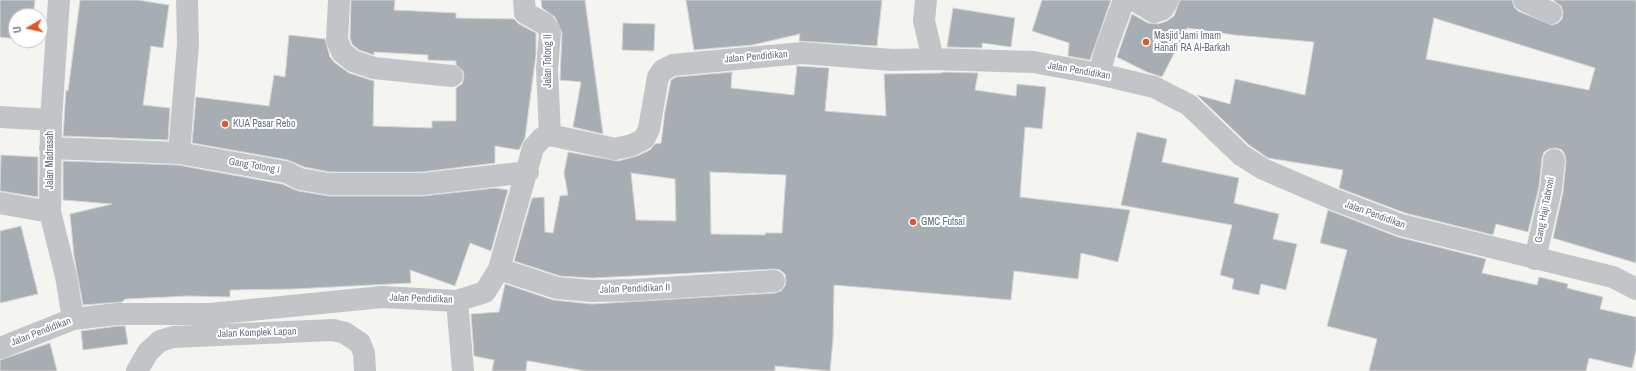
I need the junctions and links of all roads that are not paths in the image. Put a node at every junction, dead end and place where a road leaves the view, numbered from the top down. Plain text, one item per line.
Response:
1 (60, 0) edge
2 (187, 0) edge
3 (339, 0) edge
4 (524, 0) edge
5 (926, 0) edge
6 (1124, 0) edge
7 (1134, 0) edge
8 (1168, 0) edge
9 (1524, 0) edge
10 (1551, 13) dead end
11 (933, 59) junction
12 (1100, 74) junction
13 (452, 76) dead end
14 (0, 118) edge
15 (51, 120) junction
16 (550, 135) junction
17 (50, 148) junction
18 (179, 153) junction
19 (1554, 160) dead end
20 (528, 172) junction
21 (0, 203) edge
22 (50, 212) junction
23 (1535, 259) junction
24 (499, 269) junction
25 (774, 281) dead end
26 (1636, 289) edge
27 (457, 301) junction
28 (73, 319) junction
29 (0, 348) edge
30 (137, 371) edge
31 (365, 371) edge
32 (463, 371) edge

1 - 15 street, Jalan Madrasah
2 - 18 street
3 - 13 street
4 - 16 street, Jalan Totong II
5 - 11 street
6 - 12 street
7 - 8 street
9 - 10 street
11 - 12 street, Jalan Pendidikan
11 - 16 street, Jalan Pendidikan
12 - 23 street, Jalan Pendidikan
14 - 15 street
15 - 17 street, Jalan Madrasah
16 - 20 street, Jalan Pendidikan
17 - 18 street, Gang Totong I
17 - 22 street, Jalan Madrasah
18 - 20 street, Gang Totong I
19 - 23 street, Gang Haji Tabroni
20 - 24 street, Jalan Pendidikan
21 - 22 street
22 - 28 street, Jalan Madrasah
23 - 26 street, Jalan Pendidikan
24 - 25 street, Jalan Pendidikan II
24 - 27 street, Jalan Pendidikan
27 - 28 street, Jalan Pendidikan
27 - 32 street
28 - 29 street, Jalan Pendidikan
30 - 31 street, Jalan Komplek Lapan

